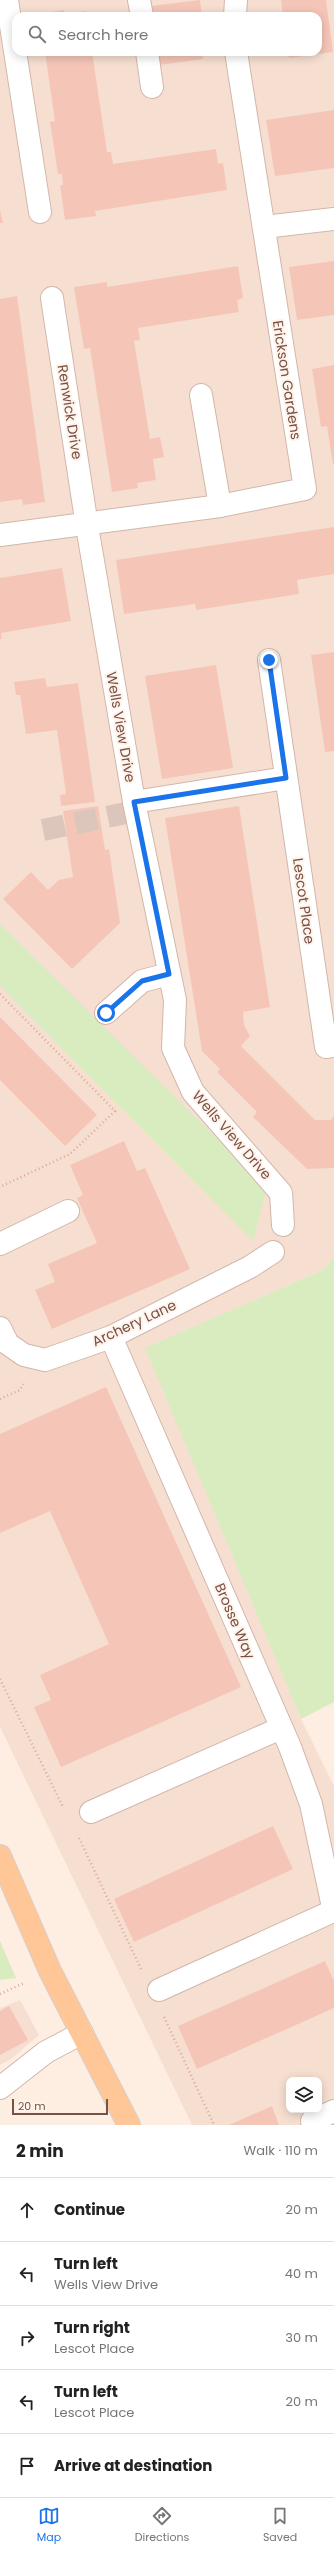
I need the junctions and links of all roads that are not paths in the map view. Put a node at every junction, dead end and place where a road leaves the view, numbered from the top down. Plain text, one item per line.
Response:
1 (7, 0) edge
2 (139, 0) edge
3 (236, 0) edge
4 (141, 12) edge
5 (235, 12) edge
6 (12, 32) edge
7 (16, 56) edge
8 (148, 56) edge
9 (237, 56) edge
10 (152, 88) dead end
11 (40, 212) dead end
12 (334, 219) edge
13 (264, 227) junction
14 (52, 298) dead end
15 (201, 395) dead end
16 (220, 506) junction
17 (87, 526) junction
18 (0, 535) edge
19 (269, 660) dead end
20 (286, 778) junction
21 (134, 802) junction
22 (169, 974) junction
23 (106, 1013) dead end
24 (334, 1046) edge
25 (68, 1211) dead end
26 (283, 1225) dead end
27 (0, 1244) edge
28 (273, 1252) dead end
29 (0, 1328) edge
30 (111, 1337) junction
31 (281, 1728) junction
32 (90, 1812) dead end
33 (0, 1856) edge
34 (334, 1912) edge
35 (159, 1990) dead end
36 (82, 2033) junction
37 (0, 2088) edge
38 (334, 2111) edge
39 (312, 2121) dead end
40 (129, 2125) edge

1 - 6 street
2 - 4 street
3 - 5 street
7 - 11 street
8 - 10 street
9 - 13 street, Erickson Gardens
12 - 13 street
13 - 16 street, Erickson Gardens
14 - 17 street, Renwick Drive
15 - 16 street
16 - 17 street, Erickson Gardens
17 - 18 street, Erickson Gardens
17 - 21 street, Wells View Drive
19 - 20 street, Lescot Place
20 - 21 street
20 - 24 street, Lescot Place
21 - 22 street, Wells View Drive
22 - 23 street
22 - 26 street, Wells View Drive
25 - 27 street
28 - 30 street, Archery Lane
29 - 30 street, Archery Lane
30 - 31 street, Brosse Way
31 - 32 street
31 - 34 street, Brosse Way
33 - 36 main road
34 - 35 street
36 - 37 street
36 - 40 main road
38 - 39 street

